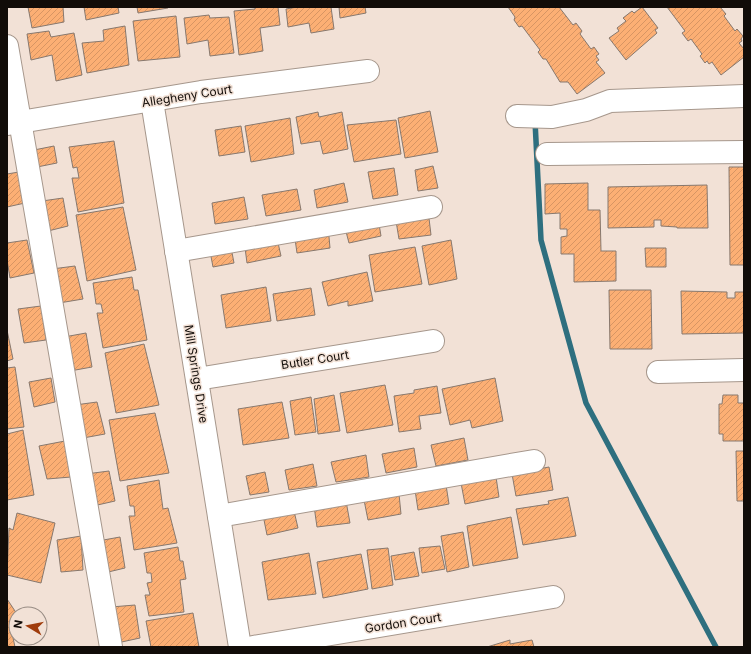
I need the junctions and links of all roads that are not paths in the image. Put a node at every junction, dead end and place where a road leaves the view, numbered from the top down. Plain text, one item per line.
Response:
1 (7, 46) edge
2 (368, 71) dead end
3 (744, 96) edge
4 (152, 101) junction
5 (517, 116) dead end
6 (14, 123) edge
7 (744, 152) edge
8 (547, 154) dead end
9 (431, 207) dead end
10 (176, 251) junction
11 (433, 341) dead end
12 (744, 370) edge
13 (658, 372) dead end
14 (196, 379) junction
15 (534, 461) dead end
16 (219, 516) junction
17 (553, 597) dead end
18 (111, 647) edge
19 (240, 647) edge
20 (253, 647) edge

1 - 6 street
2 - 4 street, Allegheny Court
3 - 5 street
4 - 6 street, Allegheny Court
4 - 10 street, Mill Springs Drive
6 - 18 street
7 - 8 street
9 - 10 street
10 - 14 street, Mill Springs Drive
11 - 14 street, Butler Court
12 - 13 street
14 - 16 street, Mill Springs Drive
15 - 16 street
16 - 19 street, Mill Springs Drive
17 - 20 street, Gordon Court

